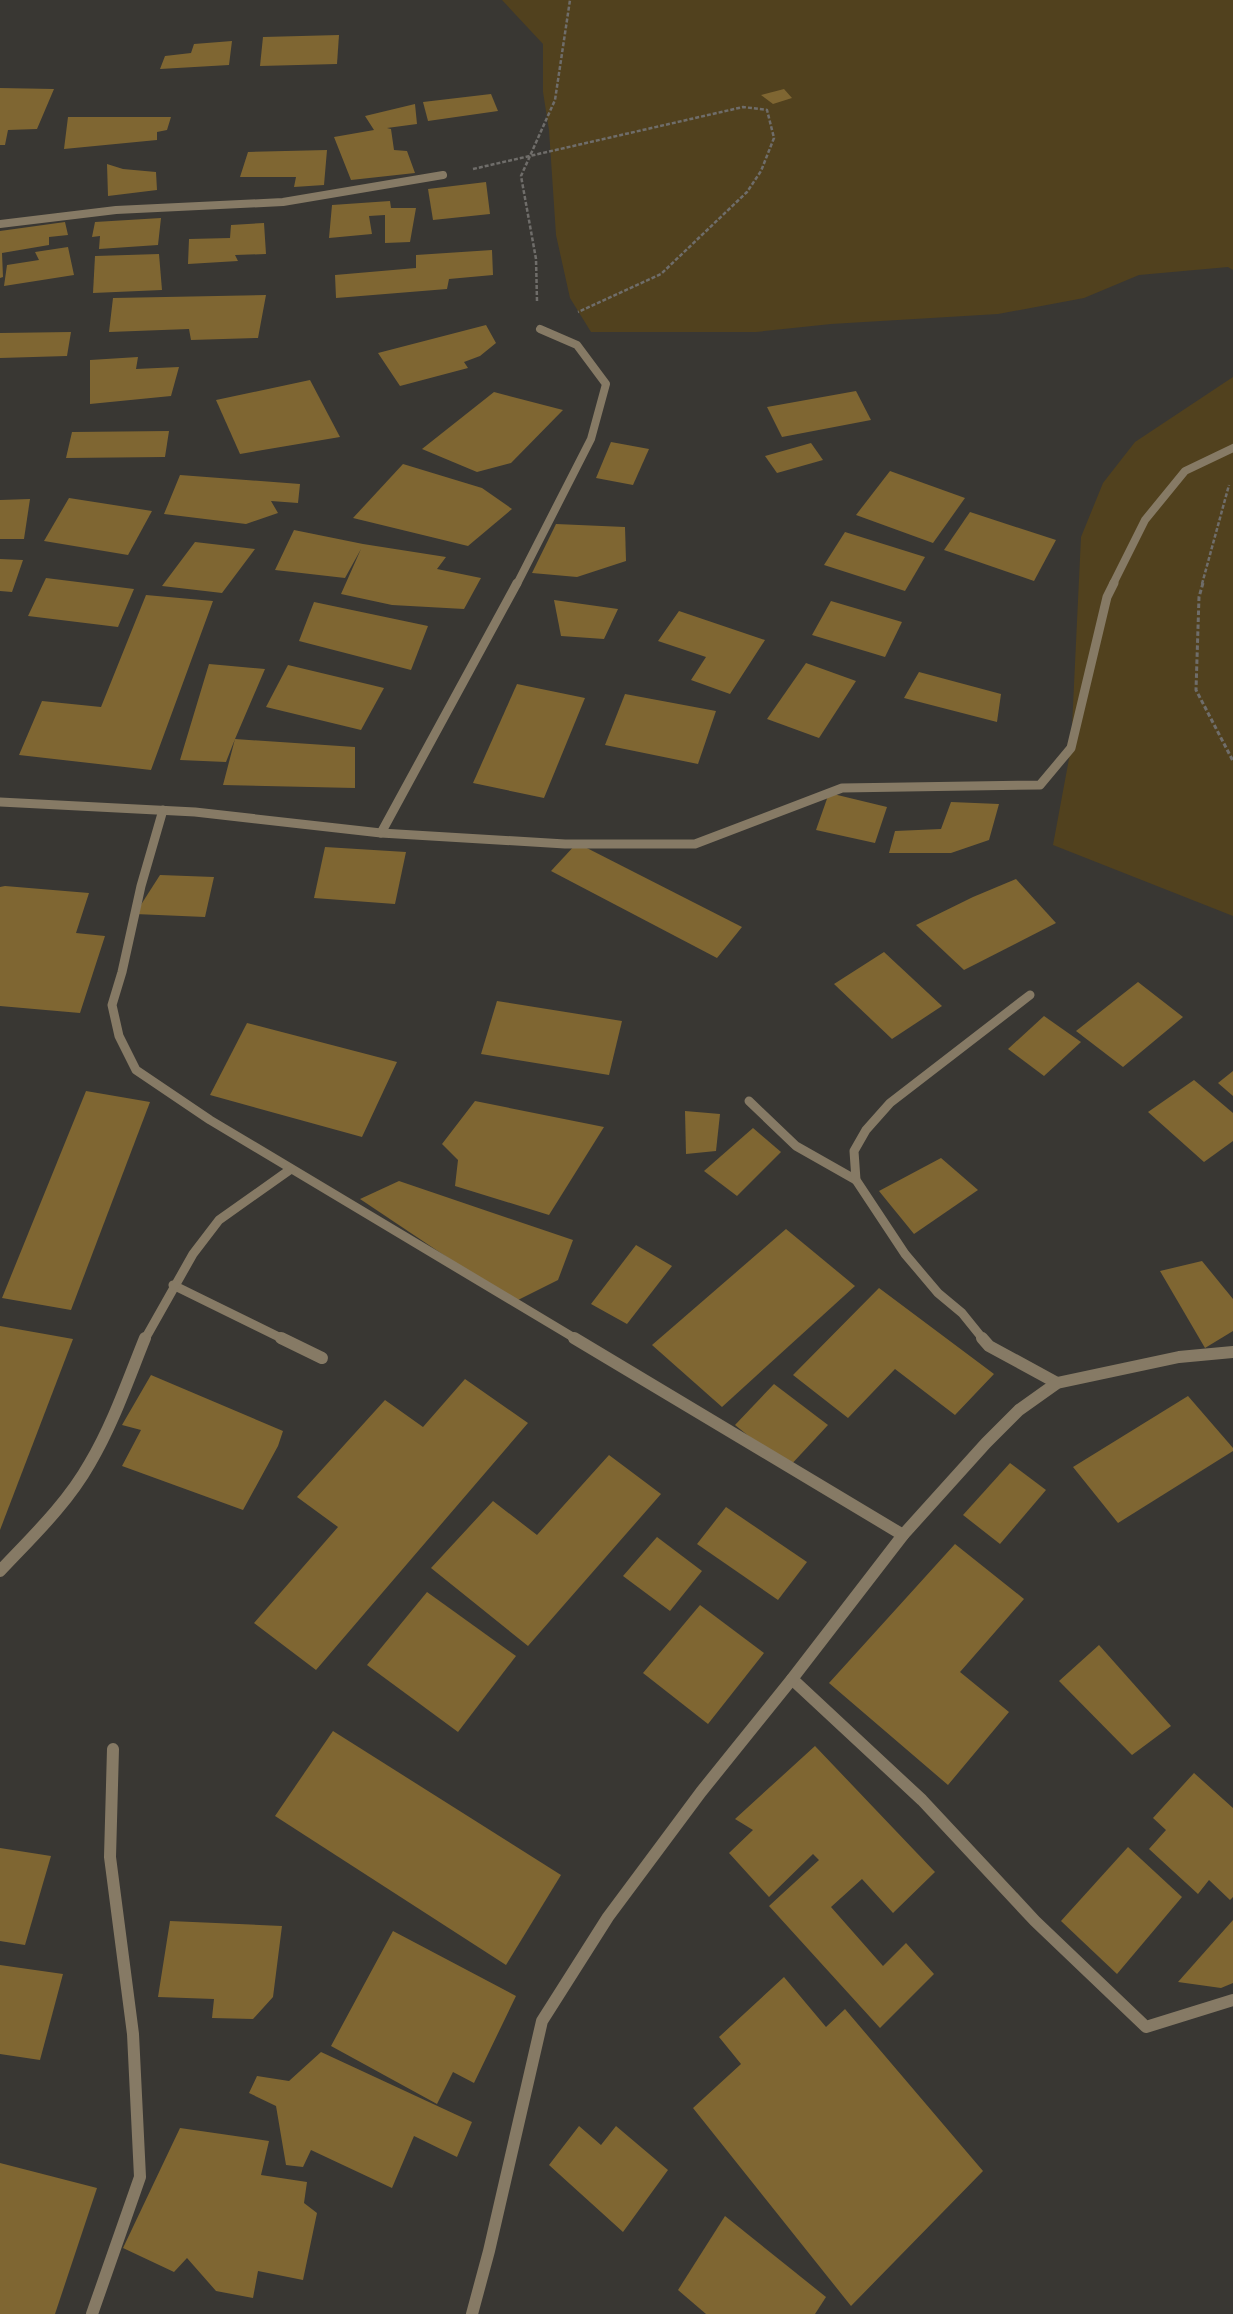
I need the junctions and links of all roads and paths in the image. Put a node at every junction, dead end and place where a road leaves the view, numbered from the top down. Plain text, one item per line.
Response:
1 (570, 0) edge
2 (443, 176) joint
3 (0, 224) edge
4 (540, 329) junction
5 (1233, 448) edge
6 (1230, 481) dead end
7 (1233, 761) edge
8 (0, 802) edge
9 (162, 810) junction
10 (381, 833) junction
11 (1030, 995) dead end
12 (749, 1101) dead end
13 (291, 1169) junction
14 (856, 1180) junction
15 (173, 1285) junction
16 (1233, 1352) edge
17 (322, 1358) dead end
18 (1057, 1382) junction
19 (903, 1535) junction
20 (0, 1572) edge
21 (792, 1679) junction
22 (113, 1749) dead end
23 (1233, 2000) edge
24 (92, 2314) edge
25 (472, 2314) edge

1 - 4 path
2 - 3 street
2 - 4 path
4 - 10 street
5 - 10 street
6 - 7 path
8 - 9 street
9 - 10 street
9 - 13 street
11 - 14 street
12 - 14 street
13 - 15 street
13 - 19 street
14 - 18 street
15 - 17 street
15 - 20 street
16 - 18 street
18 - 19 street
19 - 21 street
21 - 23 street
21 - 25 street
22 - 24 street

